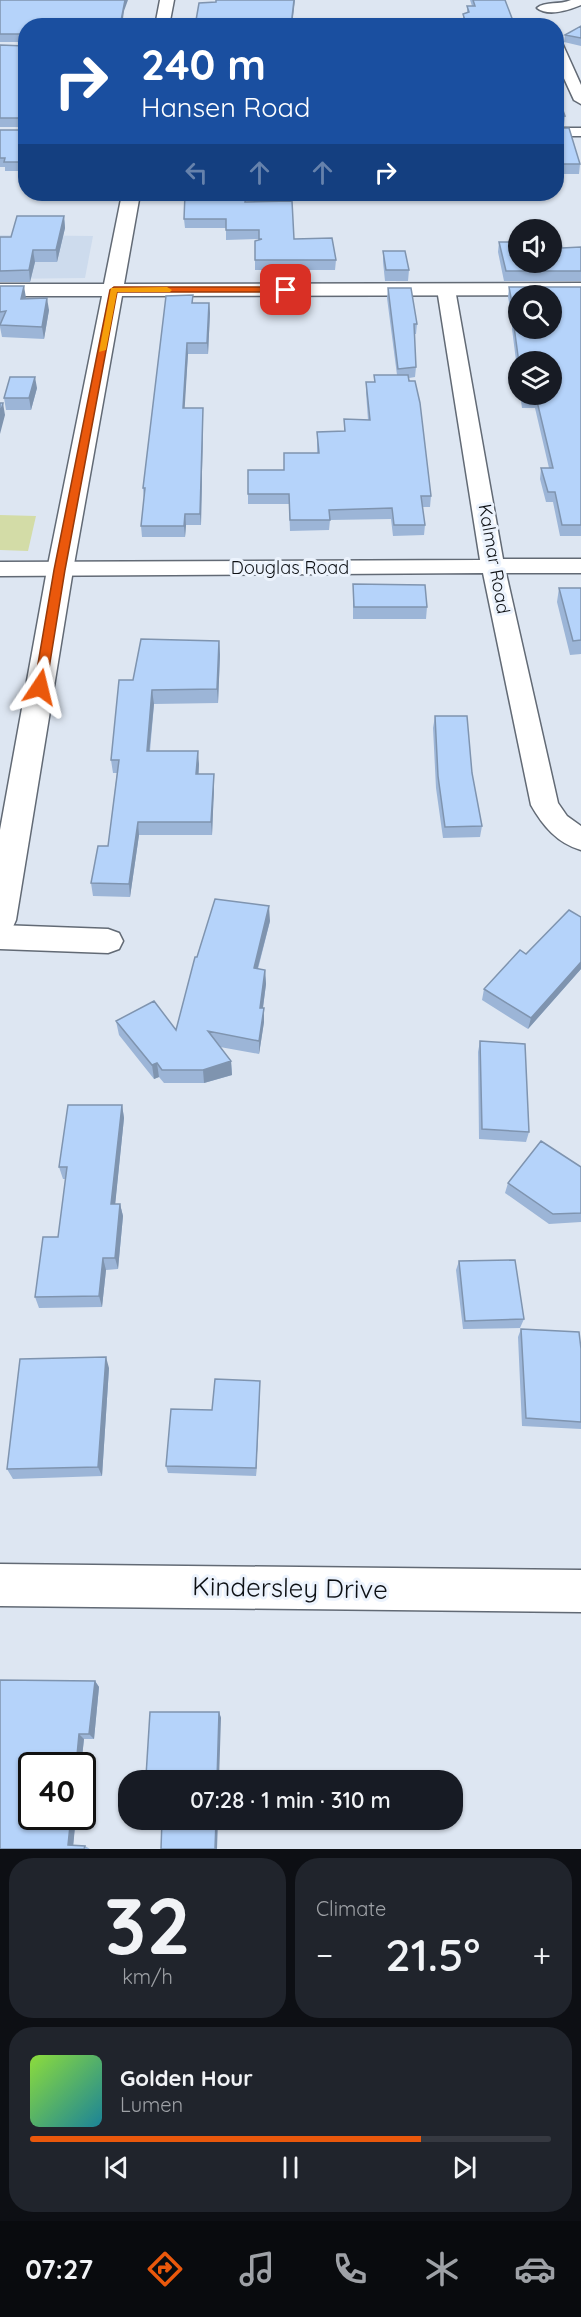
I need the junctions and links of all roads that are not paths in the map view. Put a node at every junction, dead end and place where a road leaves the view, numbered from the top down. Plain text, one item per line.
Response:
1 (167, 0) edge
2 (581, 0) edge
3 (541, 4) edge
4 (164, 18) edge
5 (570, 76) edge
6 (581, 100) edge
7 (564, 132) edge
8 (581, 132) edge
9 (130, 201) edge
10 (581, 289) edge
11 (0, 290) edge
12 (114, 290) junction
13 (446, 290) junction
14 (493, 566) junction
15 (581, 566) edge
16 (0, 570) edge
17 (60, 570) junction
18 (581, 840) edge
19 (0, 920) edge
20 (0, 937) edge
21 (108, 942) dead end
22 (0, 1585) edge
23 (581, 1591) edge

1 - 4 street
2 - 3 street
5 - 6 street
7 - 8 street
9 - 12 street
10 - 13 street
11 - 12 street
12 - 13 street
12 - 17 street
13 - 14 street, Kalmar Road
14 - 15 street, Douglas Road
14 - 17 street, Douglas Road
14 - 18 street, Kalmar Road
16 - 17 street, Douglas Road
17 - 19 street
20 - 21 street
22 - 23 street, Kindersley Drive

